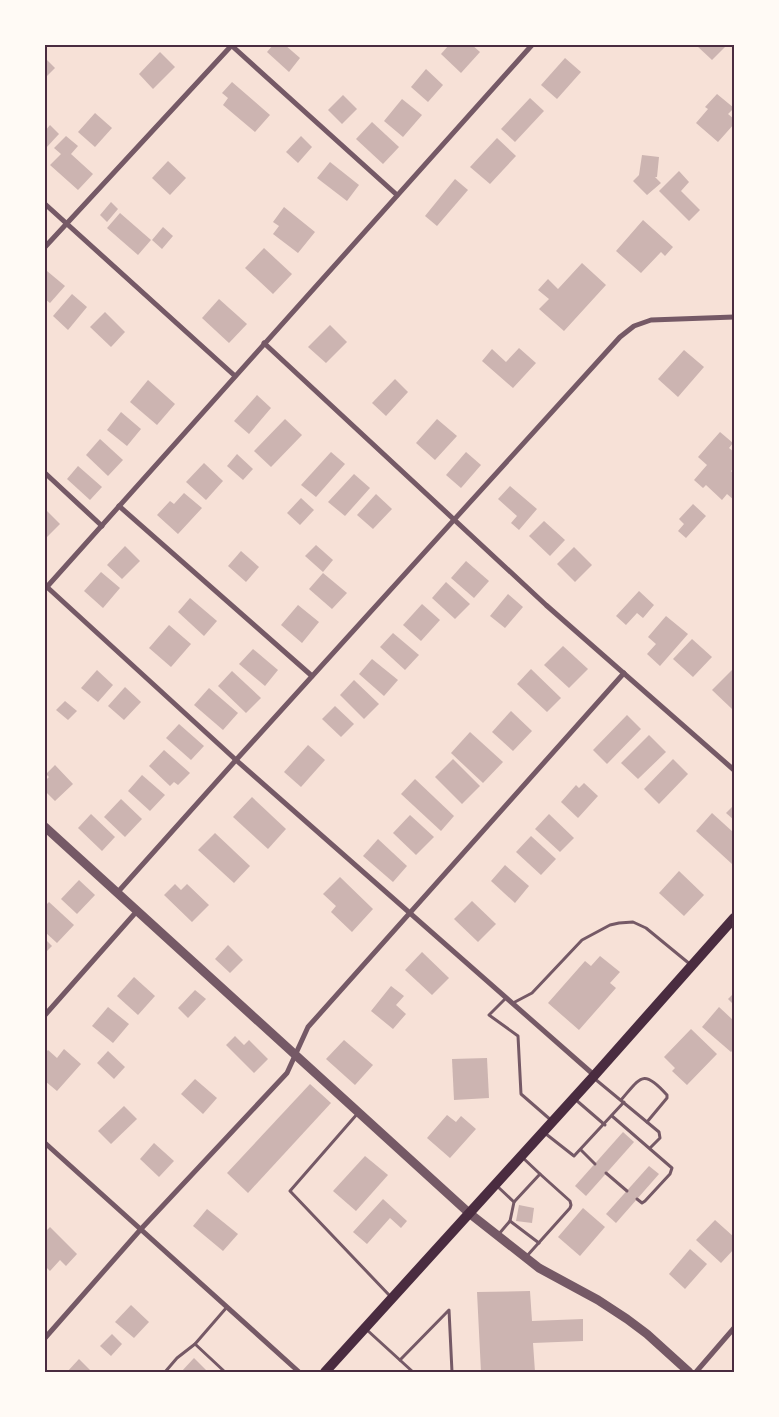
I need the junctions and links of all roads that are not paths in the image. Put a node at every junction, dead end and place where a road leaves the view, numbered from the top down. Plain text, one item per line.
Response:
1 (231, 45) edge
2 (532, 45) edge
3 (397, 195) junction
4 (45, 204) edge
5 (67, 223) junction
6 (45, 247) edge
7 (734, 317) edge
8 (264, 344) junction
9 (235, 376) junction
10 (45, 473) edge
11 (119, 506) junction
12 (454, 519) junction
13 (102, 526) junction
14 (46, 588) edge
15 (624, 674) junction
16 (312, 676) junction
17 (236, 760) junction
18 (734, 770) edge
19 (45, 827) edge
20 (117, 893) junction
21 (137, 911) junction
22 (410, 911) junction
23 (734, 918) edge
24 (692, 965) junction
25 (506, 997) junction
26 (513, 1003) junction
27 (45, 1015) edge
28 (295, 1055) junction
29 (594, 1076) junction
30 (574, 1098) junction
31 (622, 1101) junction
32 (359, 1113) junction
33 (612, 1116) junction
34 (553, 1121) junction
35 (647, 1122) junction
36 (604, 1125) junction
37 (543, 1132) junction
38 (45, 1143) edge
39 (650, 1148) junction
40 (580, 1150) junction
41 (521, 1156) junction
42 (595, 1164) dead end
43 (606, 1173) dead end
44 (540, 1174) junction
45 (495, 1184) junction
46 (627, 1191) dead end
47 (637, 1200) dead end
48 (514, 1202) junction
49 (469, 1213) junction
50 (510, 1221) junction
51 (141, 1230) junction
52 (498, 1235) junction
53 (539, 1243) junction
54 (526, 1258) junction
55 (392, 1298) junction
56 (227, 1307) junction
57 (365, 1328) junction
58 (734, 1328) edge
59 (45, 1338) edge
60 (195, 1344) junction
61 (400, 1360) junction
62 (165, 1372) edge
63 (225, 1372) edge
64 (299, 1372) edge
65 (325, 1372) edge
66 (413, 1372) edge
67 (452, 1372) edge
68 (690, 1372) edge
69 (696, 1372) edge

1 - 3 street
1 - 5 street
2 - 3 street
3 - 8 street
4 - 5 street
5 - 6 street
5 - 9 street
7 - 12 street
8 - 9 street
8 - 12 street
9 - 11 street
10 - 13 street
11 - 13 street
11 - 16 street
12 - 15 street
12 - 16 street
13 - 14 street
14 - 17 street
15 - 18 street
15 - 22 street
16 - 17 street
17 - 20 street
17 - 22 street
19 - 20 street
20 - 21 street
21 - 27 street
21 - 28 street
22 - 25 street
22 - 28 street
23 - 24 main road
24 - 26 lane
24 - 29 main road
25 - 26 street
25 - 34 lane
26 - 29 street
28 - 32 street
28 - 51 street
29 - 30 main road
29 - 31 lane
30 - 34 main road
30 - 36 lane
31 - 33 lane
31 - 35 lane
31 - 35 lane
32 - 49 street
32 - 55 lane
33 - 36 lane
33 - 39 lane
34 - 37 main road
35 - 39 lane
36 - 40 lane
37 - 40 lane
37 - 41 main road
38 - 51 street
39 - 47 lane
40 - 42 lane
41 - 44 lane
41 - 45 main road
43 - 46 lane
44 - 48 lane
44 - 53 lane
45 - 48 lane
45 - 49 main road
48 - 50 lane
49 - 52 street
49 - 55 main road
50 - 52 lane
50 - 53 lane
51 - 56 street
51 - 59 street
52 - 54 street
53 - 54 lane
54 - 68 street
55 - 57 main road
56 - 60 lane
56 - 64 street
57 - 61 lane
57 - 65 main road
58 - 69 street
60 - 62 lane
60 - 63 lane
61 - 66 lane
61 - 67 lane

